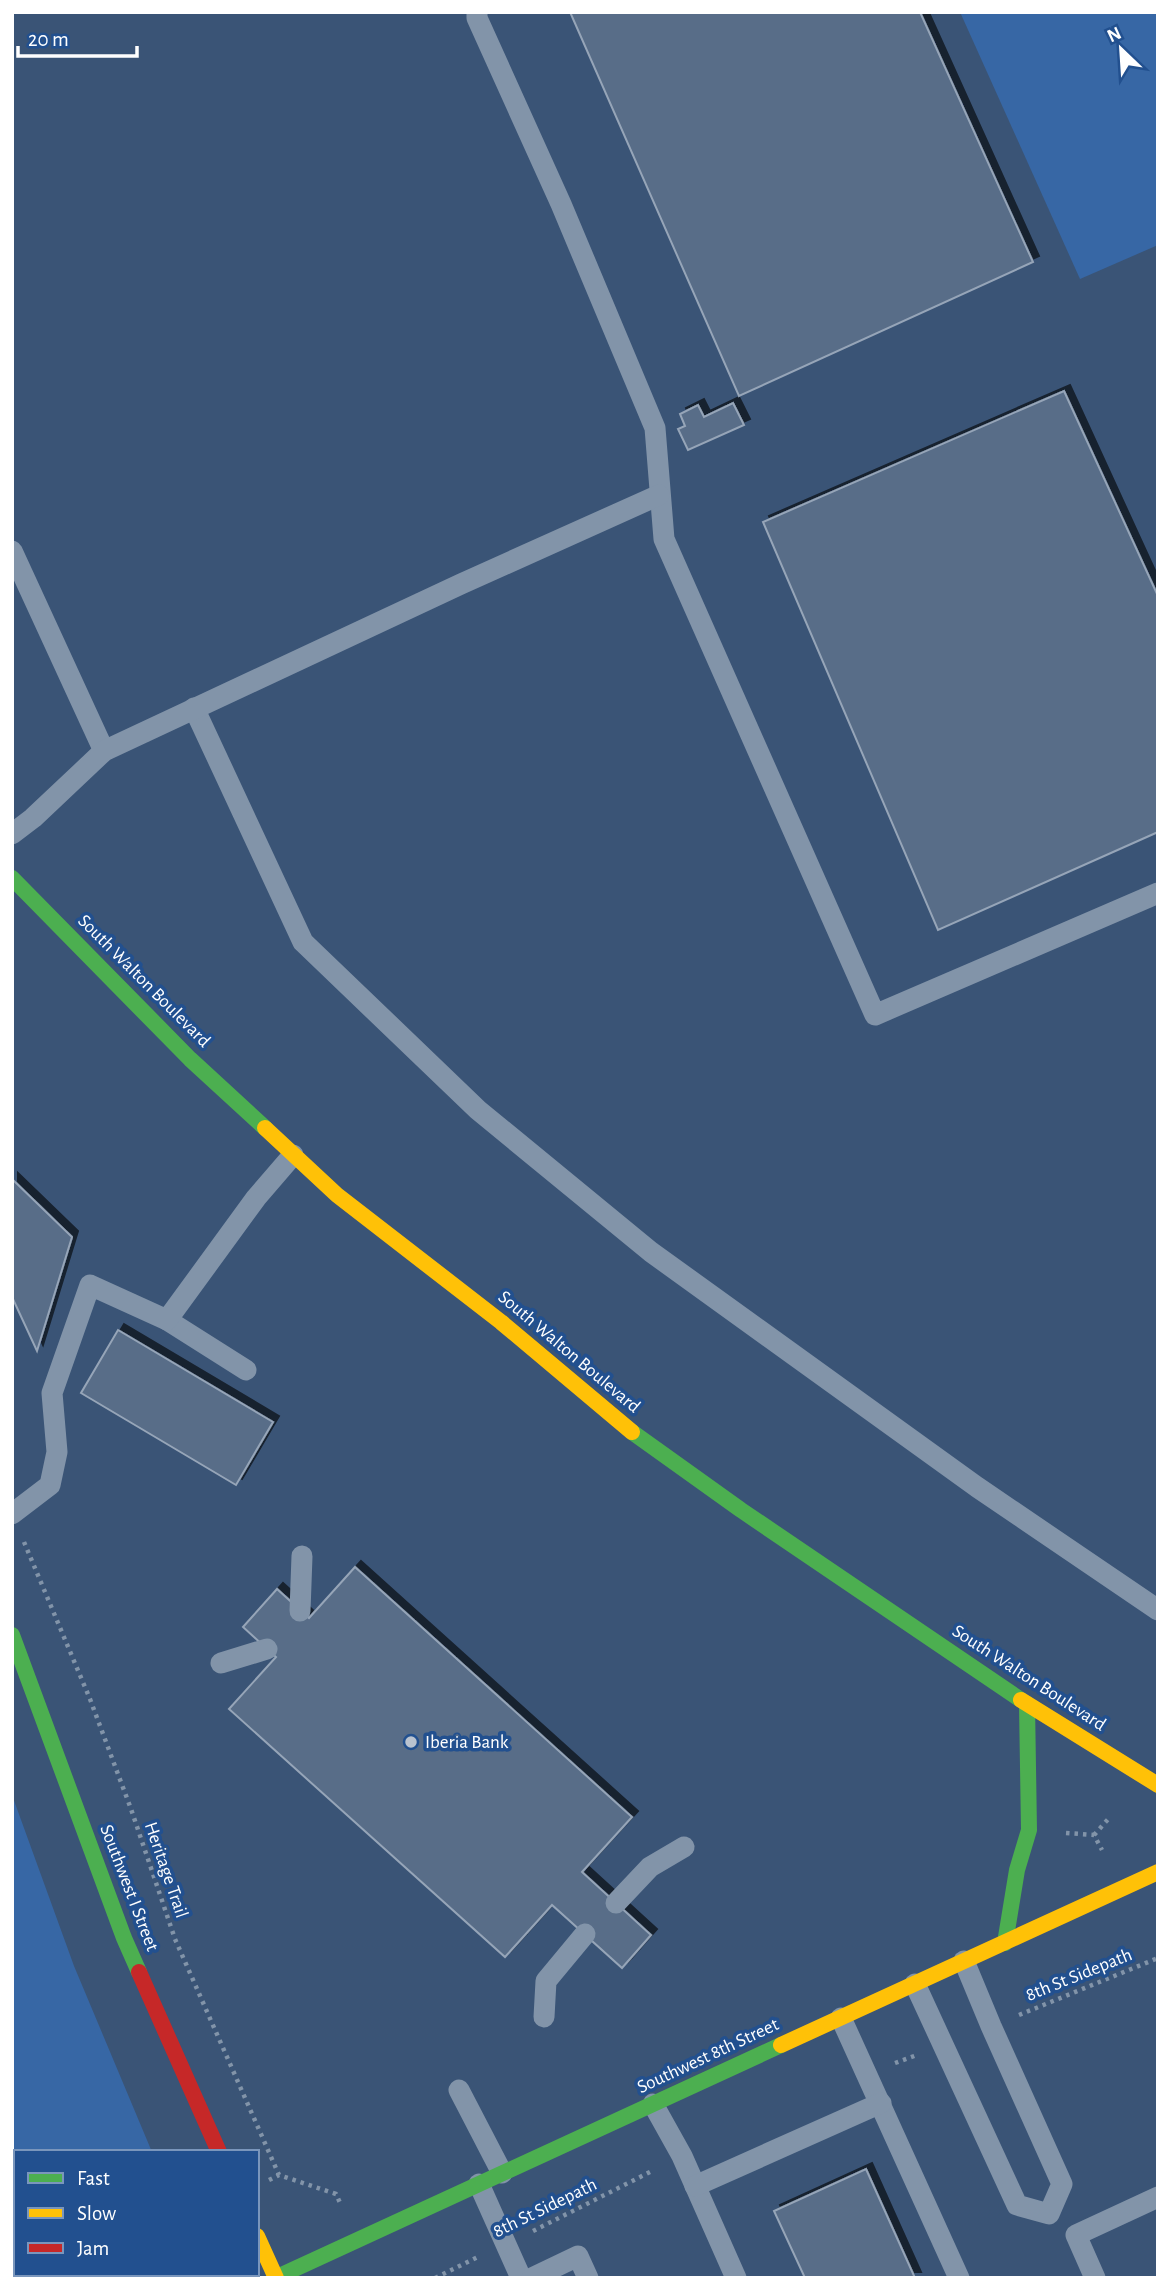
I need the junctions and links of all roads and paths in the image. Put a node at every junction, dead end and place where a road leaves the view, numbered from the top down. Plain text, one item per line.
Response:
1 (477, 12) edge
2 (659, 495) junction
3 (12, 551) edge
4 (194, 708) junction
5 (104, 751) junction
6 (12, 834) edge
7 (12, 877) edge
8 (1158, 893) edge
9 (293, 1155) junction
10 (167, 1320) junction
11 (246, 1370) dead end
12 (12, 1514) edge
13 (23, 1539) dead end
14 (302, 1556) dead end
15 (1158, 1610) edge
16 (300, 1611) dead end
17 (12, 1635) edge
18 (267, 1649) dead end
19 (221, 1663) dead end
20 (1027, 1704) junction
21 (1158, 1785) edge
22 (1110, 1817) dead end
23 (1057, 1833) dead end
24 (1094, 1835) junction
25 (684, 1847) dead end
26 (1102, 1850) dead end
27 (1158, 1872) edge
28 (616, 1903) dead end
29 (585, 1934) dead end
30 (1004, 1943) junction
31 (1158, 1958) edge
32 (964, 1961) junction
33 (915, 1984) junction
34 (544, 2017) dead end
35 (841, 2018) junction
36 (1011, 2018) dead end
37 (921, 2054) dead end
38 (884, 2068) dead end
39 (459, 2090) dead end
40 (653, 2104) junction
41 (881, 2104) junction
42 (218, 2150) edge
43 (654, 2170) dead end
44 (502, 2173) junction
45 (279, 2175) junction
46 (269, 2179) dead end
47 (479, 2184) junction
48 (695, 2186) junction
49 (336, 2194) dead end
50 (1158, 2197) edge
51 (1049, 2214) junction
52 (1076, 2235) junction
53 (259, 2240) edge
54 (505, 2242) junction
55 (276, 2278) edge
56 (435, 2278) edge
57 (521, 2278) edge
58 (532, 2278) edge
59 (588, 2278) edge
60 (736, 2278) edge
61 (959, 2278) edge
62 (1095, 2278) edge

1 - 2 lane
2 - 4 lane
2 - 8 lane
3 - 5 lane
4 - 5 lane
4 - 15 lane
5 - 6 lane
7 - 9 main road, South Walton Boulevard
9 - 10 lane
9 - 20 main road, South Walton Boulevard
10 - 11 lane
10 - 12 lane
13 - 45 path, Heritage Trail
14 - 16 lane
17 - 42 main road, Southwest I Street
18 - 19 lane
20 - 21 main road, South Walton Boulevard
20 - 30 main road
22 - 24 path
23 - 24 path
24 - 26 path
25 - 28 lane
27 - 30 main road, Southwest 8th Street
29 - 34 lane
30 - 32 main road, Southwest 8th Street
31 - 36 path, 8th St Sidepath
32 - 33 main road, Southwest 8th Street
32 - 51 lane
33 - 35 main road, Southwest 8th Street
33 - 51 lane
35 - 40 main road, Southwest 8th Street
35 - 41 lane
37 - 38 path
39 - 44 lane
40 - 44 main road, Southwest 8th Street
40 - 48 lane
41 - 48 lane
41 - 61 lane
43 - 54 path, 8th St Sidepath
44 - 47 main road, Southwest 8th Street
45 - 46 path
45 - 49 path
47 - 54 lane
47 - 55 main road, Southwest 8th Street
48 - 60 lane
50 - 52 lane
51 - 52 lane
52 - 62 lane
53 - 55 main road
54 - 56 path, 8th St Sidepath
54 - 57 lane
58 - 59 lane

